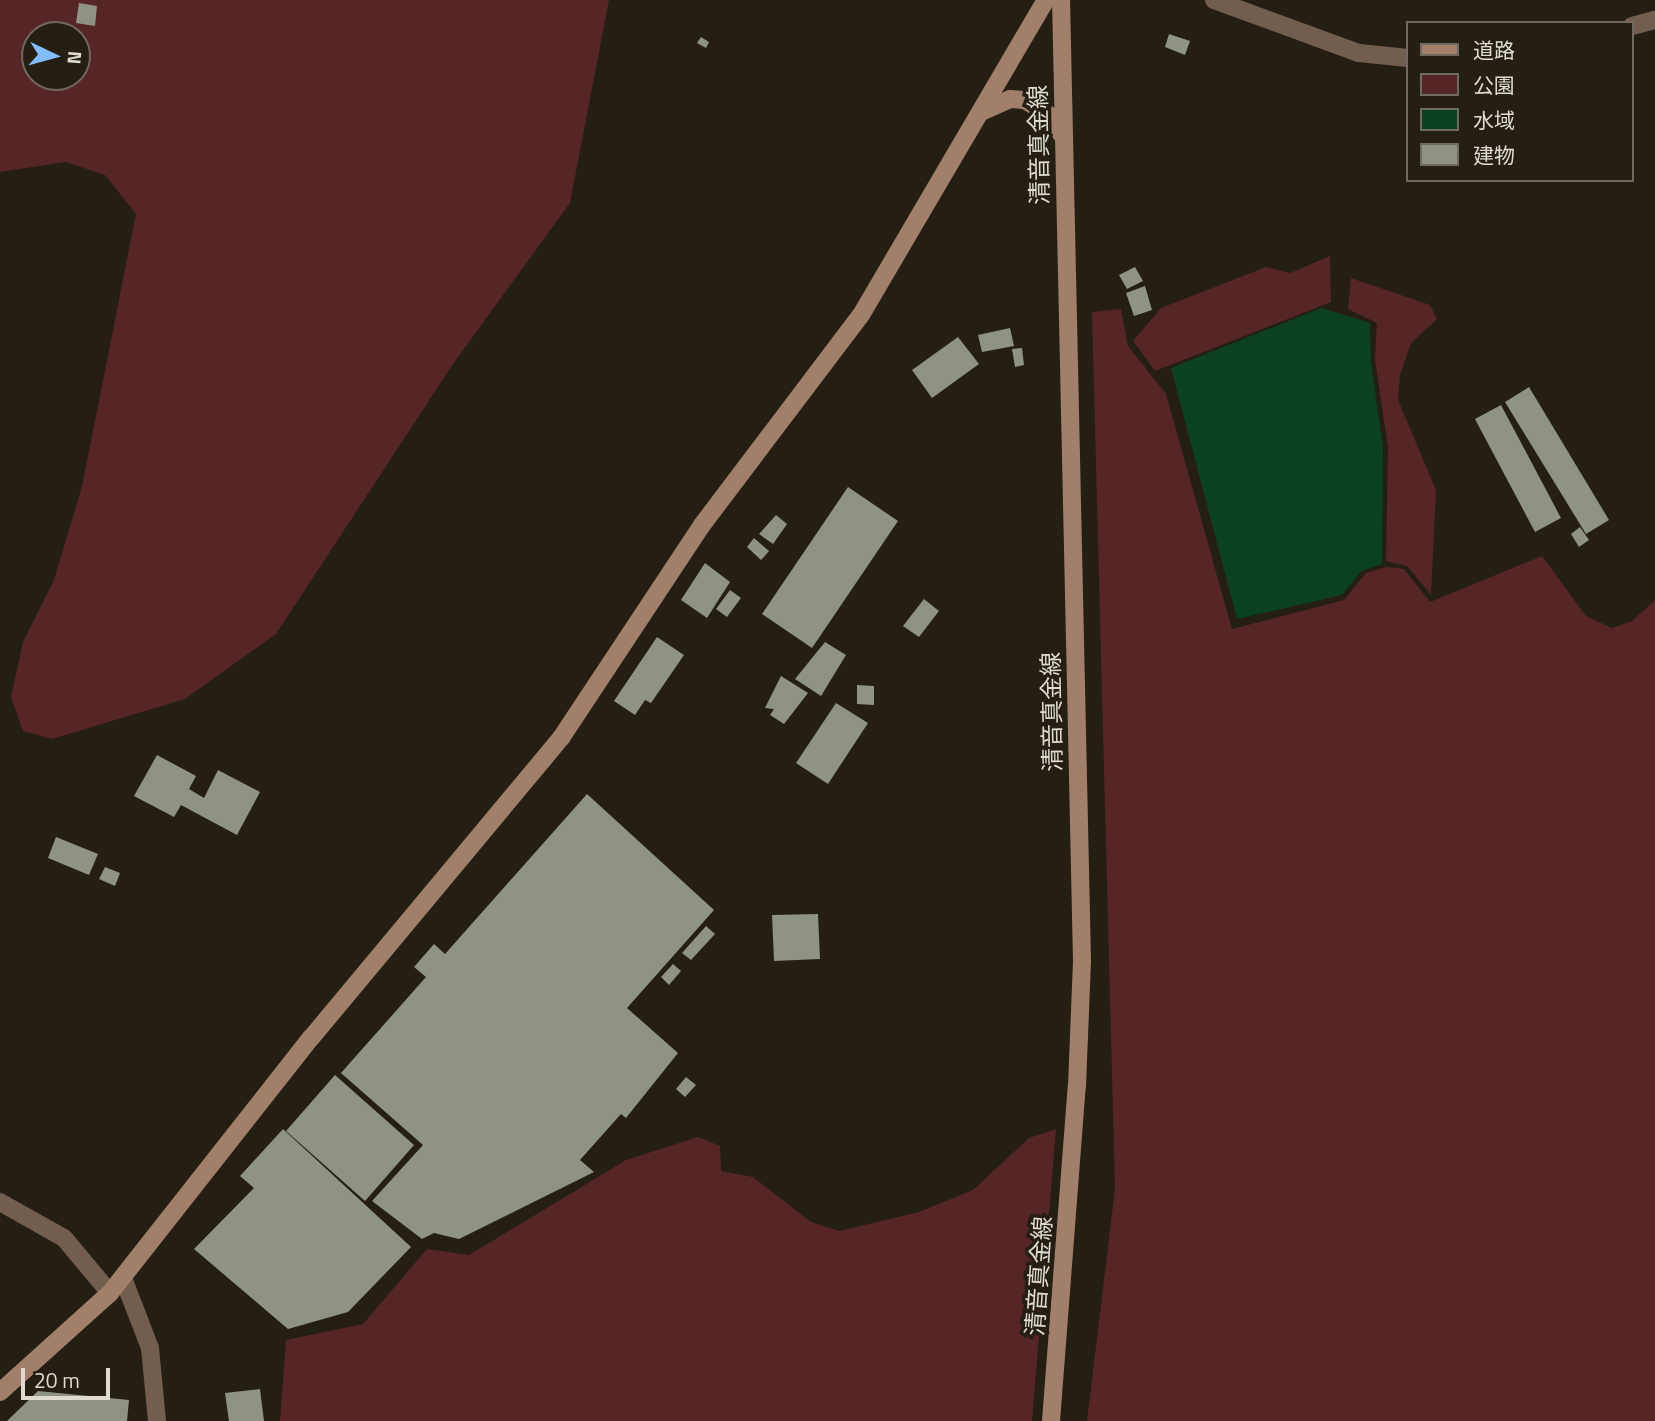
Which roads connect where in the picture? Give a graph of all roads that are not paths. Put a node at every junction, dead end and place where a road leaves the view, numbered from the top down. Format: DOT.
graph roads {
  1 [pos="1046,0"];
  2 [pos="1061,0"];
  3 [pos="1213,0"];
  4 [pos="1655,20"];
  5 [pos="1634,25"];
  6 [pos="1406,58"];
  7 [pos="981,112"];
  8 [pos="1064,140"];
  9 [pos="0,1202"];
  10 [pos="122,1278"];
  11 [pos="110,1293"];
  12 [pos="0,1392"];
  13 [pos="157,1421"];
  14 [pos="1051,1421"];
  1 -- 7 [label="street"];
  2 -- 8 [label="street, 清音真金線"];
  3 -- 6 [label="street"];
  4 -- 5 [label="street"];
  7 -- 8 [label="street"];
  7 -- 10 [label="street"];
  8 -- 14 [label="street, 清音真金線"];
  9 -- 11 [label="street"];
  10 -- 11 [label="street"];
  10 -- 13 [label="street"];
  11 -- 12 [label="street"];
}
